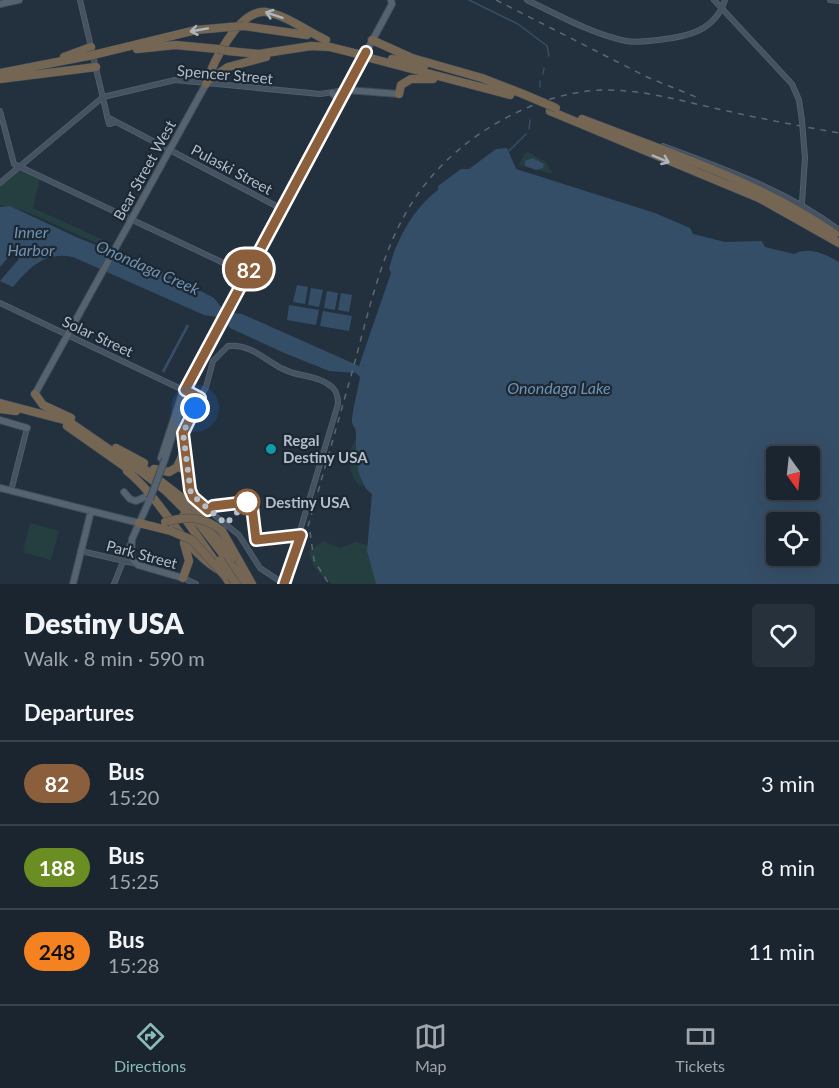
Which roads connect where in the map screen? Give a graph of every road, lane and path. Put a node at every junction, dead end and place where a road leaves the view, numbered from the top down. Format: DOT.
graph roads {
  1 [pos="19,0"];
  2 [pos="80,0"];
  3 [pos="527,0"];
  4 [pos="714,0"];
  5 [pos="725,0"];
  6 [pos="830,0"];
  7 [pos="392,1"];
  8 [pos="839,1"];
  9 [pos="0,4"];
  10 [pos="722,9"];
  11 [pos="326,40"];
  12 [pos="372,40"];
  13 [pos="166,41"];
  14 [pos="91,47"];
  15 [pos="288,50"];
  16 [pos="359,52"];
  17 [pos="371,56"];
  18 [pos="93,57"];
  19 [pos="96,67"];
  20 [pos="24,70"];
  21 [pos="0,73"];
  22 [pos="470,75"];
  23 [pos="9,78"];
  24 [pos="0,79"];
  25 [pos="214,80"];
  26 [pos="206,84"];
  27 [pos="482,86"];
  28 [pos="346,90"];
  29 [pos="332,93"];
  30 [pos="399,94"];
  31 [pos="520,96"];
  32 [pos="103,97"];
  33 [pos="338,106"];
  34 [pos="553,110"];
  35 [pos="0,112"];
  36 [pos="107,117"];
  37 [pos="116,122"];
  38 [pos="618,132"];
  39 [pos="663,146"];
  40 [pos="169,150"];
  41 [pos="19,166"];
  42 [pos="0,183"];
  43 [pos="802,203"];
  44 [pos="282,209"];
  45 [pos="131,218"];
  46 [pos="839,230"];
  47 [pos="839,237"];
  48 [pos="839,243"];
  49 [pos="247,274"];
  50 [pos="0,303"];
  51 [pos="66,334"];
  52 [pos="185,390"];
  53 [pos="35,394"];
  54 [pos="193,394"];
  55 [pos="200,398"];
  56 [pos="184,400"];
  57 [pos="0,407"];
  58 [pos="0,420"];
  59 [pos="27,428"];
  60 [pos="116,448"];
  61 [pos="185,450"];
  62 [pos="163,458"];
  63 [pos="120,463"];
  64 [pos="131,464"];
  65 [pos="182,465"];
  66 [pos="188,472"];
  67 [pos="0,488"];
  68 [pos="11,491"];
  69 [pos="124,492"];
  70 [pos="149,497"];
  71 [pos="180,500"];
  72 [pos="91,511"];
  73 [pos="139,523"];
  74 [pos="173,528"];
  75 [pos="132,539"];
  76 [pos="81,550"];
  77 [pos="218,560"];
  78 [pos="123,561"];
  79 [pos="138,565"];
  80 [pos="237,567"];
  81 [pos="290,573"];
  82 [pos="225,576"];
  83 [pos="183,578"];
  84 [pos="274,578"];
  85 [pos="73,584"];
  86 [pos="114,584"];
  87 [pos="196,584"];
  88 [pos="230,584"];
  89 [pos="237,584"];
  90 [pos="250,584"];
  91 [pos="279,584"];
  92 [pos="284,584"];
  1 -- 9 [label="main road"];
  2 -- 14 [label="street"];
  3 -- 10 [label="street"];
  4 -- 10 [label="street"];
  5 -- 10 [label="street"];
  6 -- 8 [label="street"];
  7 -- 12 [label="main road"];
  10 -- 43 [label="street, bridge"];
  11 -- 13 [label="highway, one-way, bridge"];
  11 -- 16 [label="highway"];
  11 -- 26 [label="highway, one-way"];
  12 -- 22 [label="highway"];
  12 -- 28 [label="main road"];
  13 -- 15 [label="highway, bridge"];
  13 -- 18 [label="highway"];
  14 -- 19 [label="street"];
  14 -- 20 [label="highway"];
  15 -- 16 [label="highway"];
  15 -- 25 [label="highway"];
  16 -- 17 [label="highway"];
  17 -- 22 [label="highway"];
  17 -- 27 [label="highway"];
  18 -- 20 [label="highway"];
  18 -- 23 [label="highway"];
  19 -- 23 [label="highway"];
  19 -- 32 [label="street"];
  20 -- 21 [label="highway"];
  22 -- 31 [label="highway"];
  23 -- 24 [label="highway"];
  25 -- 26 [label="highway"];
  25 -- 29 [label="street, Spencer Street"];
  26 -- 32 [label="street, Spencer Street"];
  26 -- 40 [label="main road, Bear Street West"];
  27 -- 30 [label="highway"];
  27 -- 31 [label="highway"];
  28 -- 29 [label="street, Spencer Street"];
  28 -- 30 [label="main road"];
  28 -- 33 [label="main road"];
  29 -- 33 [label="main road"];
  31 -- 34 [label="highway, bridge"];
  32 -- 36 [label="street"];
  32 -- 41 [label="street"];
  33 -- 44 [label="main road"];
  34 -- 38 [label="highway"];
  34 -- 48 [label="highway, one-way"];
  35 -- 41 [label="street"];
  36 -- 37 [label="street, Pulaski Street"];
  36 -- 37 [label="street"];
  37 -- 40 [label="street, Pulaski Street"];
  38 -- 39 [label="highway"];
  38 -- 47 [label="highway"];
  39 -- 43 [label="street"];
  40 -- 44 [label="street, Pulaski Street"];
  40 -- 45 [label="main road, Bear Street West"];
  41 -- 42 [label="street"];
  41 -- 45 [label="street"];
  43 -- 46 [label="street"];
  44 -- 49 [label="main road"];
  45 -- 49 [label="street"];
  45 -- 51 [label="main road, Bear Street West"];
  49 -- 52 [label="main road"];
  50 -- 51 [label="street, Solar Street"];
  51 -- 52 [label="street, Solar Street"];
  51 -- 53 [label="main road, Bear Street West"];
  52 -- 54 [label="street, Solar Street"];
  52 -- 56 [label="main road"];
  52 -- 62 [label="main road"];
  53 -- 60 [label="highway"];
  54 -- 55 [label="street, Solar Street"];
  54 -- 56 [label="street"];
  55 -- 61 [label="street"];
  55 -- 81 [label="street"];
  56 -- 62 [label="main road"];
  57 -- 63 [label="highway"];
  57 -- 64 [label="highway"];
  58 -- 59 [label="main road"];
  59 -- 68 [label="street"];
  60 -- 65 [label="highway"];
  60 -- 71 [label="highway"];
  61 -- 65 [label="highway"];
  62 -- 70 [label="main road, bridge"];
  63 -- 74 [label="highway"];
  63 -- 77 [label="highway"];
  64 -- 71 [label="highway"];
  64 -- 80 [label="highway"];
  65 -- 66 [label="highway"];
  65 -- 71 [label="highway"];
  66 -- 84 [label="street"];
  67 -- 68 [label="main road"];
  68 -- 72 [label="main road"];
  69 -- 70 [label="main road"];
  70 -- 73 [label="main road"];
  71 -- 77 [label="highway"];
  71 -- 80 [label="highway"];
  71 -- 90 [label="highway"];
  72 -- 73 [label="main road"];
  72 -- 76 [label="main road"];
  73 -- 74 [label="highway"];
  73 -- 75 [label="main road"];
  73 -- 90 [label="highway, bridge"];
  74 -- 82 [label="highway, bridge"];
  74 -- 83 [label="highway"];
  74 -- 89 [label="highway"];
  75 -- 78 [label="street"];
  75 -- 79 [label="main road"];
  76 -- 78 [label="street, Park Street"];
  76 -- 85 [label="main road"];
  77 -- 82 [label="highway, bridge"];
  77 -- 89 [label="highway, bridge"];
  78 -- 79 [label="street, Park Street"];
  78 -- 86 [label="street"];
  79 -- 83 [label="main road, Park Street"];
  80 -- 90 [label="highway"];
  81 -- 84 [label="street"];
  81 -- 92 [label="street"];
  82 -- 88 [label="highway"];
  83 -- 87 [label="street, Park Street"];
  84 -- 91 [label="street"];
  84 -- 92 [label="street"];
}
